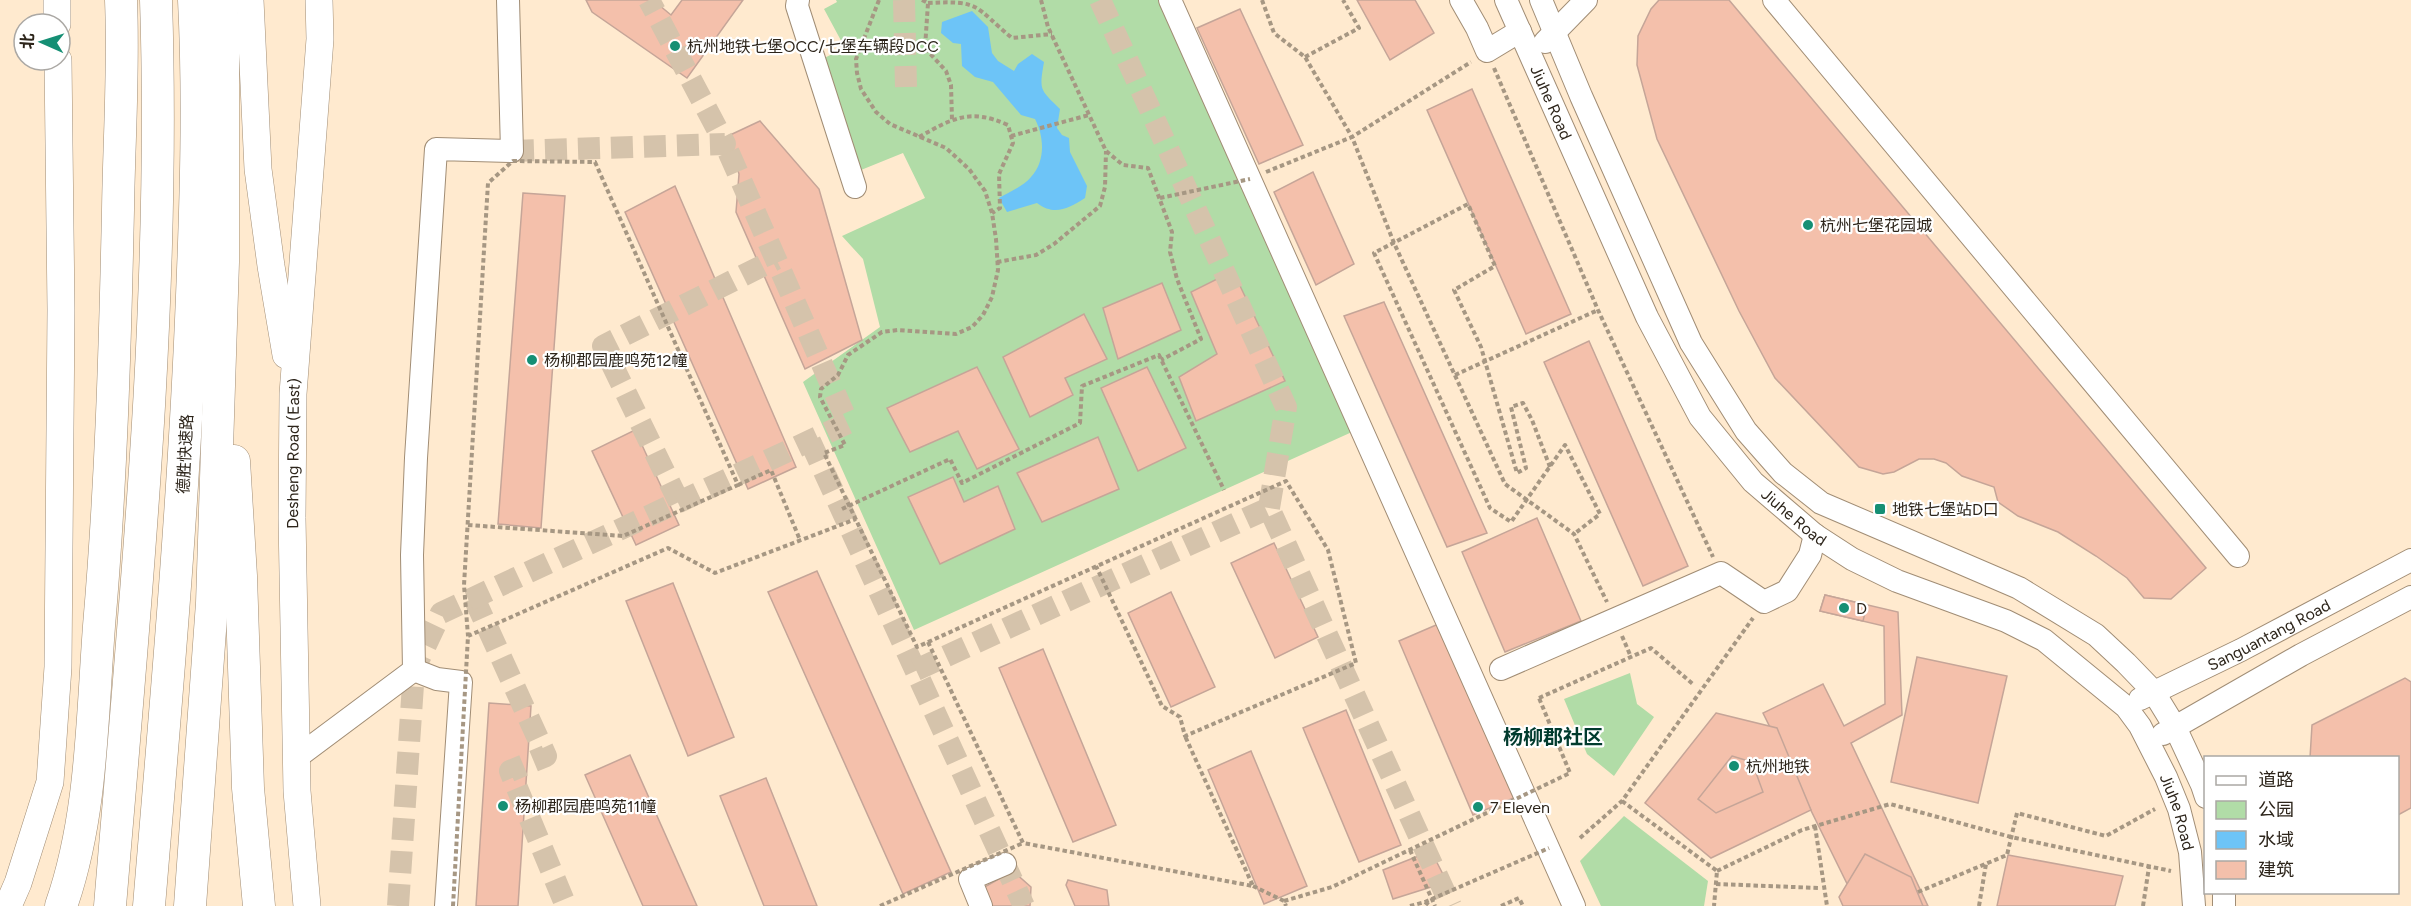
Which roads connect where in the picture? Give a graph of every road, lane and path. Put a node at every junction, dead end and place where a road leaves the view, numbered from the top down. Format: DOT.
graph roads {
  1 [pos="121,0"];
  2 [pos="156,0"];
  3 [pos="194,0"];
  4 [pos="221,0"];
  5 [pos="250,0"];
  6 [pos="319,0"];
  7 [pos="508,0"];
  8 [pos="798,0"];
  9 [pos="879,0"];
  10 [pos="922,0"];
  11 [pos="1041,0"];
  12 [pos="1170,0"];
  13 [pos="1262,0"];
  14 [pos="1343,0"];
  15 [pos="1461,0"];
  16 [pos="1506,0"];
  17 [pos="1541,0"];
  18 [pos="1586,0"];
  19 [pos="1774,0"];
  20 [pos="928,3"];
  21 [pos="1520,31"];
  22 [pos="1555,32"];
  23 [pos="1052,34"];
  24 [pos="1487,51"];
  25 [pos="1531,56"];
  26 [pos="1305,57"];
  27 [pos="58,72"];
  28 [pos="1089,115"];
  29 [pos="952,120"];
  30 [pos="1011,136"];
  31 [pos="919,137"];
  32 [pos="1352,137"];
  33 [pos="1106,151"];
  34 [pos="1250,179"];
  35 [pos="855,187"];
  36 [pos="1160,198"];
  37 [pos="992,213"];
  38 [pos="223,262"];
  39 [pos="997,262"];
  40 [pos="1598,310"];
  41 [pos="1161,360"];
  42 [pos="1485,362"];
  43 [pos="1455,375"];
  44 [pos="293,394"];
  45 [pos="1550,467"];
  46 [pos="738,485"];
  47 [pos="1224,490"];
  48 [pos="849,506"];
  49 [pos="842,509"];
  50 [pos="856,519"];
  51 [pos="468,525"];
  52 [pos="1575,534"];
  53 [pos="1815,535"];
  54 [pos="800,540"];
  55 [pos="2238,556"];
  56 [pos="2411,560"];
  57 [pos="1096,566"];
  58 [pos="1721,573"];
  59 [pos="2411,597"];
  60 [pos="1764,602"];
  61 [pos="1615,620"];
  62 [pos="468,636"];
  63 [pos="928,642"];
  64 [pos="1501,669"];
  65 [pos="414,670"];
  66 [pos="1694,685"];
  67 [pos="2153,692"];
  68 [pos="2126,707"];
  69 [pos="2175,727"];
  70 [pos="1185,736"];
  71 [pos="2148,742"];
  72 [pos="296,758"];
  73 [pos="2204,793"];
  74 [pos="1525,795"];
  75 [pos="1622,801"];
  76 [pos="2155,809"];
  77 [pos="1815,826"];
  78 [pos="2011,837"];
  79 [pos="1580,838"];
  80 [pos="1023,843"];
  81 [pos="1549,848"];
  82 [pos="1410,850"];
  83 [pos="1005,864"];
  84 [pos="1986,864"];
  85 [pos="2150,867"];
  86 [pos="1717,871"];
  87 [pos="2171,871"];
  88 [pos="1716,884"];
  89 [pos="1253,886"];
  90 [pos="1819,888"];
  91 [pos="1918,892"];
  92 [pos="1425,902"];
  93 [pos="1285,904"];
  94 [pos="8,906"];
  95 [pos="61,906"];
  96 [pos="110,906"];
  97 [pos="149,906"];
  98 [pos="190,906"];
  99 [pos="259,906"];
  100 [pos="307,906"];
  101 [pos="446,906"];
  102 [pos="453,906"];
  103 [pos="880,906"];
  104 [pos="981,906"];
  105 [pos="1410,906"];
  106 [pos="1430,906"];
  107 [pos="1435,906"];
  108 [pos="1501,906"];
  109 [pos="1523,906"];
  110 [pos="1574,906"];
  111 [pos="1714,906"];
  112 [pos="1827,906"];
  113 [pos="1979,906"];
  114 [pos="2143,906"];
  115 [pos="2194,906"];
  1 -- 95 [label="highway"];
  2 -- 96 [label="highway"];
  3 -- 97 [label="highway, 德胜快速路"];
  4 -- 38 [label="highway"];
  5 -- 44 [label="main road"];
  6 -- 44 [label="main road, Desheng Road (East)"];
  7 -- 65 [label="street"];
  8 -- 35 [label="street"];
  9 -- 31 [label="path, bridge"];
  10 -- 20 [label="path"];
  11 -- 23 [label="path"];
  12 -- 34 [label="street"];
  13 -- 26 [label="path"];
  14 -- 26 [label="path"];
  15 -- 24 [label="street"];
  16 -- 21 [label="street, Jiuhe Road"];
  17 -- 22 [label="street, Jiuhe Road"];
  18 -- 22 [label="street"];
  19 -- 55 [label="street"];
  20 -- 23 [label="path"];
  20 -- 29 [label="path"];
  21 -- 24 [label="street"];
  21 -- 25 [label="street, Jiuhe Road"];
  22 -- 25 [label="street"];
  22 -- 67 [label="street, Jiuhe Road"];
  23 -- 28 [label="path"];
  24 -- 32 [label="path"];
  24 -- 40 [label="path"];
  25 -- 53 [label="street, Jiuhe Road"];
  26 -- 32 [label="path"];
  27 -- 94 [label="main road"];
  28 -- 30 [label="path"];
  28 -- 33 [label="path"];
  29 -- 30 [label="path"];
  29 -- 31 [label="path"];
  30 -- 37 [label="path"];
  31 -- 37 [label="path, bridge"];
  32 -- 34 [label="path"];
  32 -- 43 [label="path"];
  33 -- 36 [label="path"];
  33 -- 39 [label="path"];
  34 -- 36 [label="path, bridge"];
  34 -- 74 [label="street"];
  36 -- 41 [label="path"];
  37 -- 39 [label="path, bridge"];
  38 -- 98 [label="highway"];
  38 -- 99 [label="highway"];
  39 -- 48 [label="path, bridge"];
  40 -- 42 [label="path"];
  40 -- 58 [label="path"];
  41 -- 47 [label="path"];
  41 -- 48 [label="path"];
  42 -- 43 [label="path"];
  42 -- 45 [label="path, bridge"];
  42 -- 45 [label="path, bridge"];
  43 -- 52 [label="path"];
  44 -- 72 [label="main road, Desheng Road (East)"];
  45 -- 52 [label="path, bridge"];
  46 -- 51 [label="path, bridge"];
  46 -- 51 [label="path, bridge"];
  46 -- 54 [label="path"];
  48 -- 49 [label="path, bridge"];
  48 -- 50 [label="path, bridge"];
  50 -- 54 [label="path, bridge"];
  50 -- 63 [label="path, bridge"];
  51 -- 62 [label="path, bridge"];
  52 -- 61 [label="path"];
  53 -- 60 [label="street"];
  53 -- 68 [label="street, Jiuhe Road"];
  54 -- 62 [label="path, bridge"];
  56 -- 67 [label="street, Sanguantang Road"];
  57 -- 63 [label="path, bridge"];
  57 -- 70 [label="path, bridge"];
  57 -- 70 [label="path, bridge"];
  58 -- 60 [label="street"];
  58 -- 61 [label="street"];
  59 -- 69 [label="street, Sanguantang Road"];
  60 -- 75 [label="path"];
  61 -- 64 [label="street"];
  62 -- 102 [label="path, bridge"];
  63 -- 80 [label="path, bridge"];
  65 -- 72 [label="street"];
  65 -- 101 [label="street"];
  66 -- 74 [label="path, bridge"];
  67 -- 68 [label="street, Sanguantang Road"];
  67 -- 69 [label="street, Jiuhe Road"];
  68 -- 71 [label="street, Jiuhe Road"];
  69 -- 71 [label="street, Sanguantang Road"];
  69 -- 73 [label="street, Jiuhe Road"];
  70 -- 89 [label="path, bridge"];
  71 -- 115 [label="street, Jiuhe Road"];
  72 -- 100 [label="main road, Desheng Road (East)"];
  74 -- 81 [label="street"];
  74 -- 82 [label="path, bridge"];
  75 -- 79 [label="path"];
  75 -- 86 [label="path"];
  76 -- 78 [label="path"];
  77 -- 78 [label="path"];
  77 -- 86 [label="path"];
  77 -- 112 [label="path"];
  78 -- 84 [label="path"];
  78 -- 85 [label="path"];
  80 -- 89 [label="path, bridge"];
  80 -- 103 [label="path, bridge"];
  81 -- 92 [label="path, bridge"];
  81 -- 110 [label="street"];
  82 -- 93 [label="path, bridge"];
  82 -- 107 [label="path"];
  83 -- 104 [label="street"];
  84 -- 91 [label="path"];
  84 -- 113 [label="path"];
  85 -- 87 [label="path"];
  85 -- 114 [label="path"];
  86 -- 88 [label="path"];
  88 -- 90 [label="path"];
  88 -- 111 [label="path"];
  89 -- 93 [label="path"];
  92 -- 105 [label="path, bridge"];
  92 -- 106 [label="path, bridge"];
  108 -- 109 [label="path"];
}
